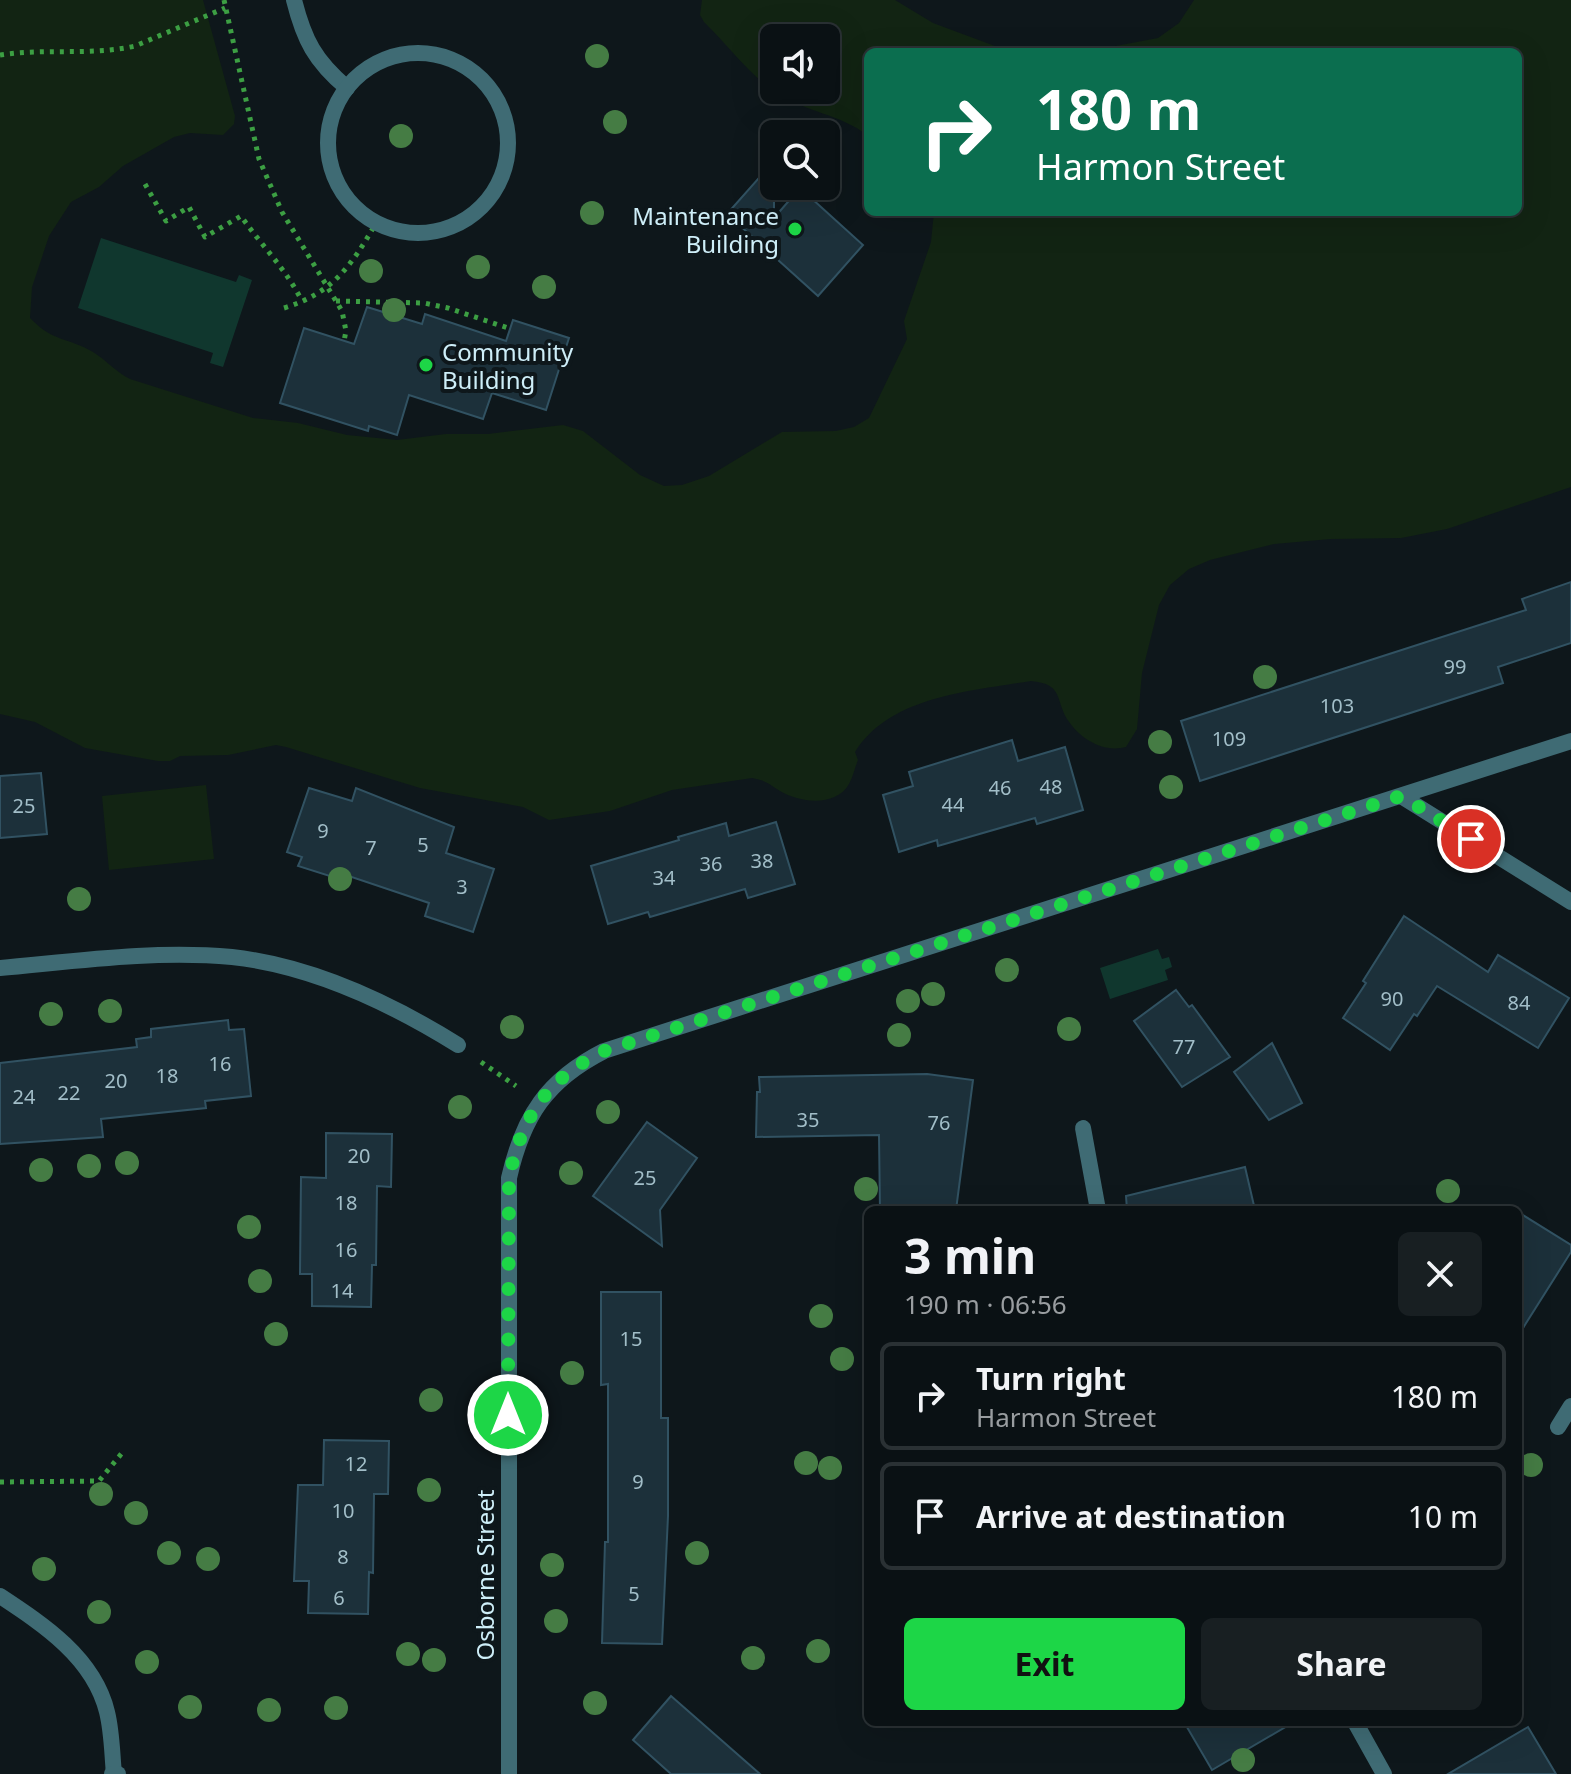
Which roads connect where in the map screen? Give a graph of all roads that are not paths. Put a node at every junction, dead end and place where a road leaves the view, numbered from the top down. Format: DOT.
graph roads {
  1 [pos="294,0"];
  2 [pos="347,88"];
  3 [pos="1571,741"];
  4 [pos="1401,796"];
  5 [pos="1571,902"];
  6 [pos="0,968"];
  7 [pos="458,1045"];
  8 [pos="1083,1128"];
  9 [pos="1097,1206"];
  10 [pos="1571,1406"];
  11 [pos="1558,1427"];
  12 [pos="0,1596"];
  13 [pos="1357,1726"];
  14 [pos="114,1774"];
  15 [pos="509,1774"];
  16 [pos="1384,1774"];
  1 -- 2 [label="street"];
  2 -- 2 [label="street"];
  3 -- 4 [label="street, Osborne Street"];
  4 -- 5 [label="street"];
  4 -- 15 [label="street, Osborne Street"];
  6 -- 7 [label="street"];
  8 -- 9 [label="street"];
  10 -- 11 [label="street"];
  12 -- 14 [label="street"];
  13 -- 16 [label="street"];
}
